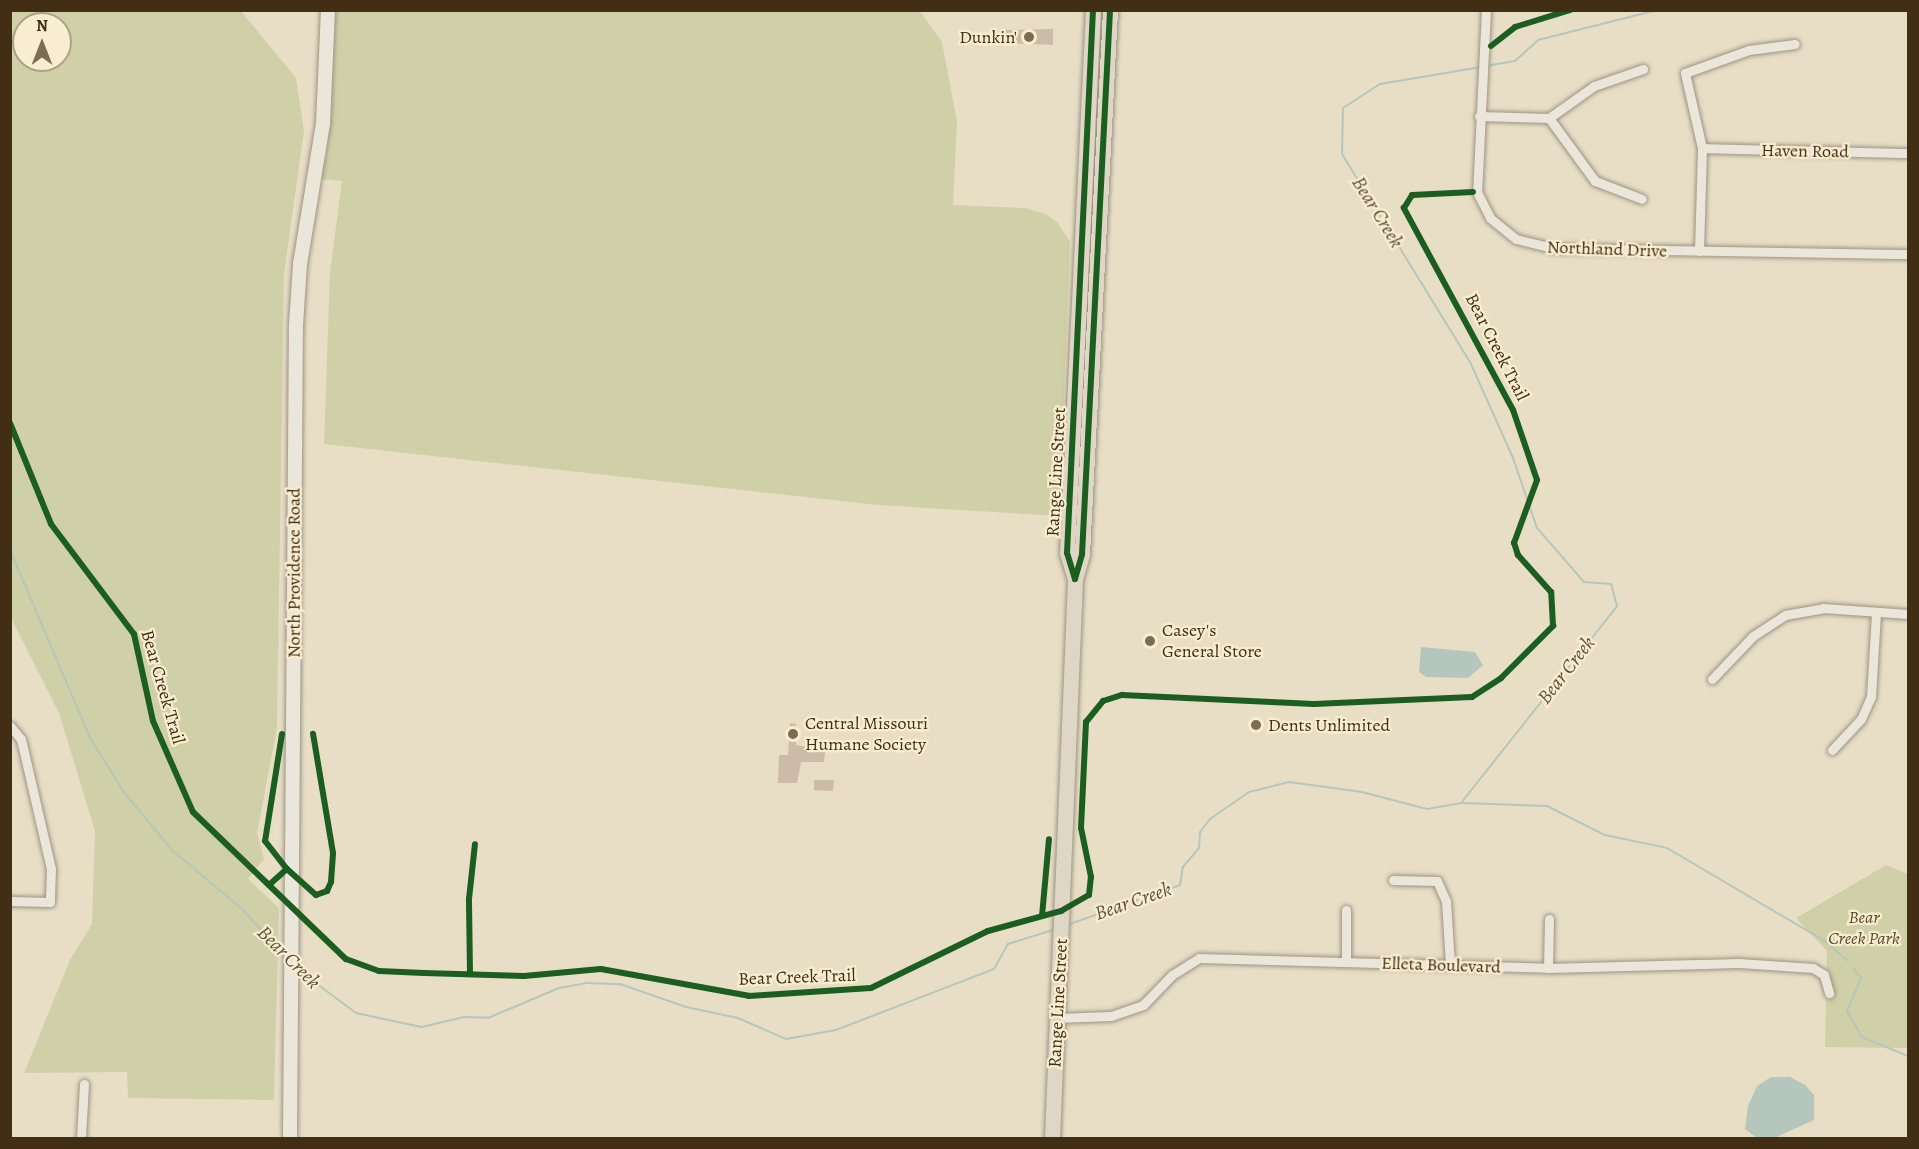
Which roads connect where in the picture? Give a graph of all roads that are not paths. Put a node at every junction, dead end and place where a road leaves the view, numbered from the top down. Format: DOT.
graph roads {
  1 [pos="328,10"];
  2 [pos="1094,10"];
  3 [pos="1110,10"];
  4 [pos="1485,10"];
  5 [pos="1795,44"];
  6 [pos="1643,69"];
  7 [pos="1090,74"];
  8 [pos="1479,116"];
  9 [pos="1549,118"];
  10 [pos="1702,148"];
  11 [pos="1908,153"];
  12 [pos="1101,196"];
  13 [pos="1642,199"];
  14 [pos="1084,202"];
  15 [pos="1699,251"];
  16 [pos="1908,254"];
  17 [pos="1094,321"];
  18 [pos="1076,579"];
  19 [pos="1876,612"];
  20 [pos="1908,614"];
  21 [pos="1712,679"];
  22 [pos="10,726"];
  23 [pos="1832,750"];
  24 [pos="1393,880"];
  25 [pos="10,901"];
  26 [pos="1346,910"];
  27 [pos="1549,919"];
  28 [pos="1346,962"];
  29 [pos="1450,964"];
  30 [pos="1548,968"];
  31 [pos="1829,993"];
  32 [pos="1057,1018"];
  33 [pos="84,1084"];
  34 [pos="81,1138"];
  35 [pos="290,1138"];
  36 [pos="1052,1138"];
  1 -- 35 [label="street, North Providence Road"];
  2 -- 7 [label="main road, Range Line Street"];
  3 -- 12 [label="main road, Range Line Street"];
  4 -- 8 [label="street, Northland Drive"];
  5 -- 10 [label="street"];
  6 -- 9 [label="street"];
  7 -- 12 [label="main road"];
  7 -- 14 [label="main road, Range Line Street"];
  8 -- 9 [label="street"];
  8 -- 15 [label="street, Northland Drive"];
  9 -- 13 [label="street"];
  10 -- 11 [label="street, Haven Road"];
  10 -- 15 [label="street"];
  12 -- 17 [label="main road, Range Line Street"];
  14 -- 17 [label="main road"];
  14 -- 18 [label="main road, Range Line Street"];
  15 -- 16 [label="street, Northland Drive"];
  17 -- 18 [label="main road, Range Line Street"];
  18 -- 32 [label="main road, Range Line Street"];
  19 -- 20 [label="street"];
  19 -- 21 [label="street"];
  19 -- 23 [label="street"];
  22 -- 25 [label="street"];
  24 -- 29 [label="street"];
  26 -- 28 [label="street"];
  27 -- 30 [label="street"];
  28 -- 29 [label="street, Elleta Boulevard"];
  28 -- 32 [label="street, Elleta Boulevard"];
  29 -- 30 [label="street, Elleta Boulevard"];
  30 -- 31 [label="street, Elleta Boulevard"];
  32 -- 36 [label="main road, Range Line Street"];
  33 -- 34 [label="street"];
}
